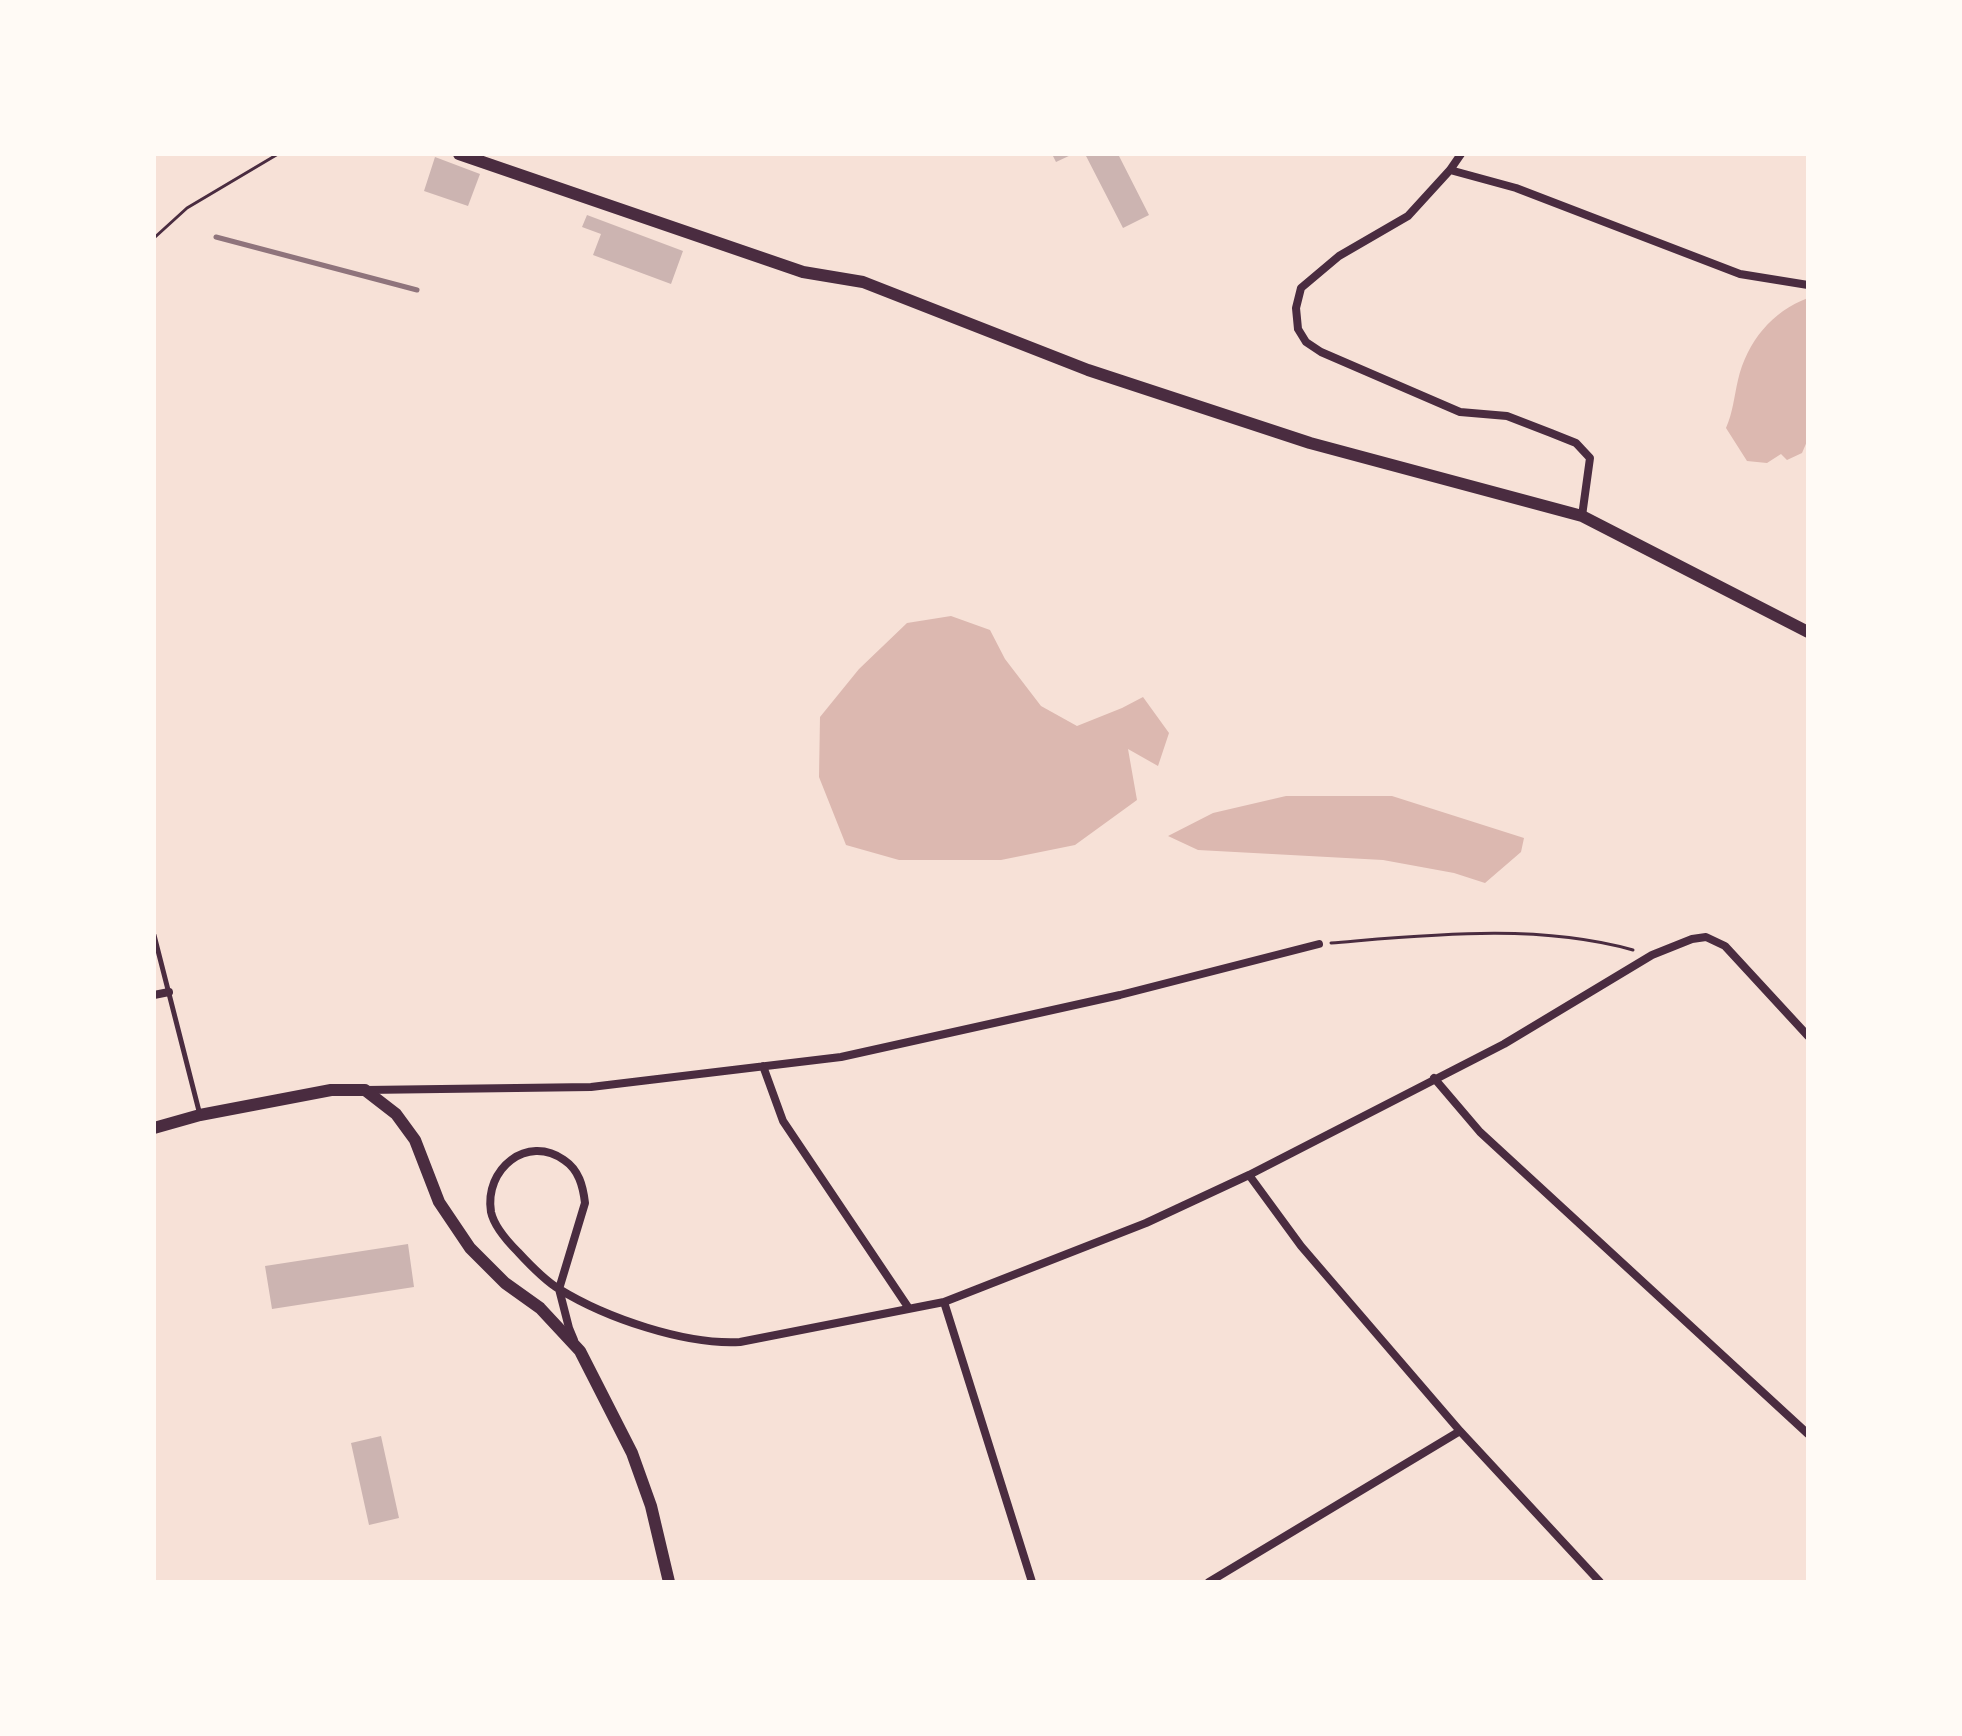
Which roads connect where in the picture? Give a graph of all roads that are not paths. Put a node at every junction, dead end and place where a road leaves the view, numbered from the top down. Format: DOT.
graph roads {
  1 [pos="459,154"];
  2 [pos="1461,154"];
  3 [pos="1450,170"];
  4 [pos="1808,285"];
  5 [pos="1582,516"];
  6 [pos="1808,632"];
  7 [pos="154,935"];
  8 [pos="1319,944"];
  9 [pos="169,992"];
  10 [pos="154,995"];
  11 [pos="1808,1036"];
  12 [pos="763,1066"];
  13 [pos="1434,1078"];
  14 [pos="365,1090"];
  15 [pos="200,1115"];
  16 [pos="154,1128"];
  17 [pos="1249,1175"];
  18 [pos="559,1289"];
  19 [pos="944,1302"];
  20 [pos="908,1307"];
  21 [pos="580,1351"];
  22 [pos="1460,1431"];
  23 [pos="1808,1434"];
  24 [pos="669,1582"];
  25 [pos="1032,1582"];
  26 [pos="1209,1582"];
  27 [pos="1600,1582"];
  1 -- 5 [label="street"];
  2 -- 3 [label="street"];
  3 -- 4 [label="street"];
  3 -- 5 [label="street"];
  5 -- 6 [label="street"];
  7 -- 9 [label="lane"];
  8 -- 12 [label="street"];
  9 -- 10 [label="street"];
  9 -- 15 [label="lane"];
  11 -- 13 [label="street"];
  12 -- 14 [label="street"];
  12 -- 20 [label="street"];
  13 -- 17 [label="street"];
  13 -- 23 [label="street"];
  14 -- 15 [label="street"];
  14 -- 21 [label="street"];
  15 -- 16 [label="street"];
  17 -- 19 [label="street"];
  17 -- 22 [label="street"];
  18 -- 18 [label="street"];
  18 -- 20 [label="street"];
  18 -- 21 [label="street"];
  19 -- 20 [label="street"];
  19 -- 25 [label="street"];
  21 -- 24 [label="street"];
  22 -- 26 [label="street"];
  22 -- 27 [label="street"];
}
